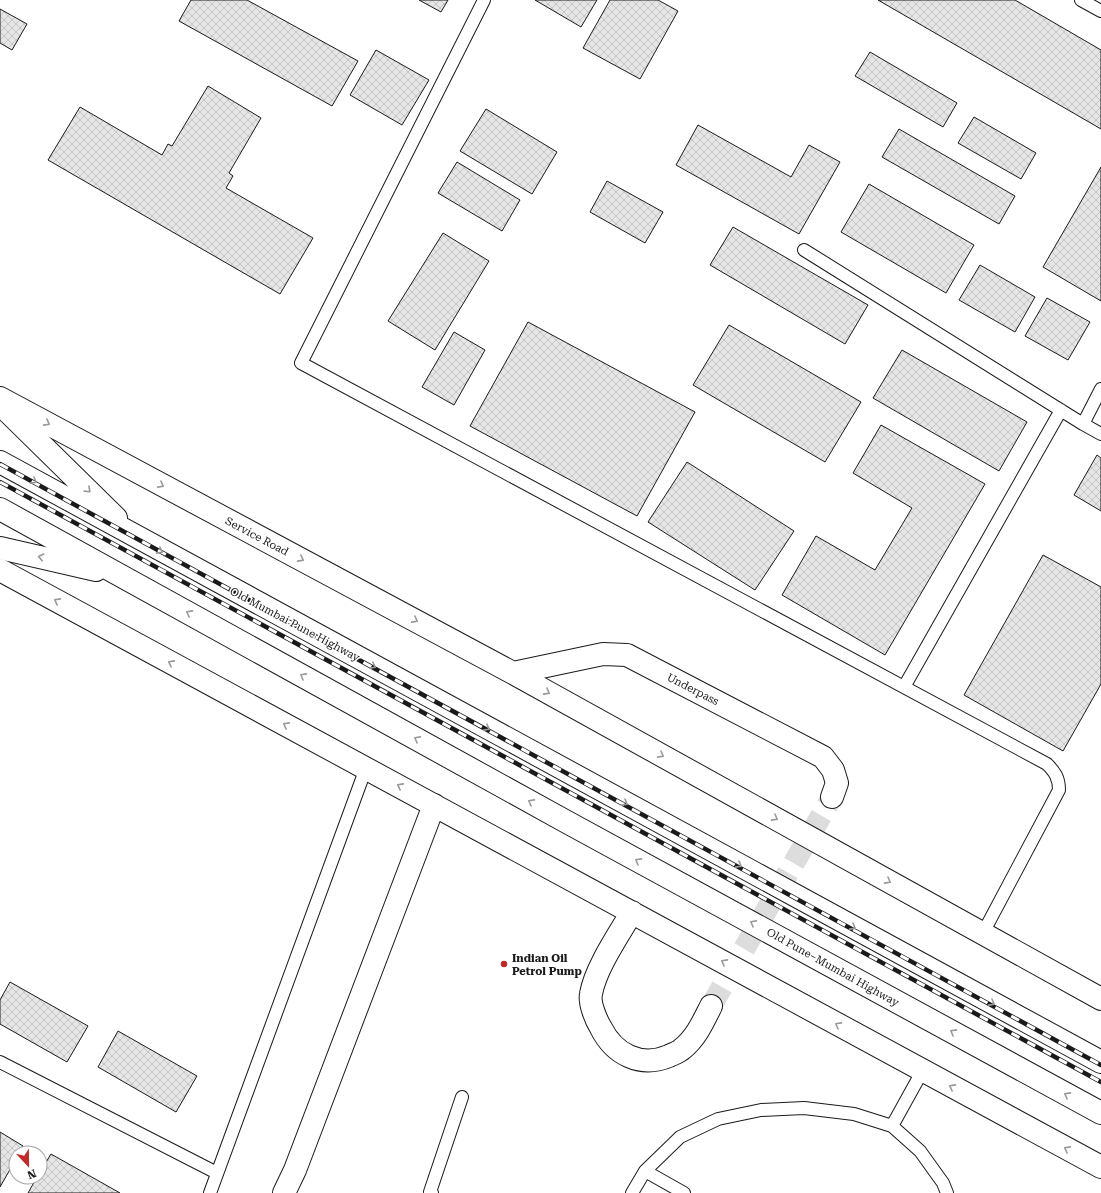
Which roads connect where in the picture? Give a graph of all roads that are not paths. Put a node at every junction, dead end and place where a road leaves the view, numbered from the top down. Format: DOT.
graph roads {
  1 [pos="484,0"];
  2 [pos="1081,0"];
  3 [pos="1101,11"];
  4 [pos="804,250"];
  5 [pos="1101,389"];
  6 [pos="0,398"];
  7 [pos="0,404"];
  8 [pos="1060,410"];
  9 [pos="1083,424"];
  10 [pos="1101,434"];
  11 [pos="0,462"];
  12 [pos="0,509"];
  13 [pos="136,538"];
  14 [pos="0,548"];
  15 [pos="0,570"];
  16 [pos="120,575"];
  17 [pos="513,673"];
  18 [pos="904,687"];
  19 [pos="366,768"];
  20 [pos="832,797"];
  21 [pos="434,805"];
  22 [pos="632,912"];
  23 [pos="983,933"];
  24 [pos="1101,999"];
  25 [pos="711,1006"];
  26 [pos="0,1062"];
  27 [pos="1101,1062"];
  28 [pos="923,1070"];
  29 [pos="462,1097"];
  30 [pos="1101,1113"];
  31 [pos="892,1126"];
  32 [pos="1101,1167"];
  33 [pos="644,1171"];
  34 [pos="217,1173"];
  35 [pos="210,1193"];
  36 [pos="284,1193"];
  37 [pos="432,1193"];
  38 [pos="632,1193"];
  39 [pos="684,1193"];
  40 [pos="947,1193"];
  1 -- 18 [label="lane"];
  2 -- 3 [label="lane"];
  4 -- 8 [label="lane"];
  5 -- 9 [label="lane"];
  6 -- 17 [label="main road, Service Road, one-way"];
  7 -- 13 [label="main road, one-way"];
  8 -- 9 [label="lane"];
  8 -- 18 [label="lane"];
  9 -- 10 [label="lane"];
  11 -- 13 [label="main road, Old Mumbai Pune Highway, one-way"];
  12 -- 16 [label="main road"];
  13 -- 27 [label="main road, Old Mumbai Pune Highway, one-way"];
  16 -- 14 [label="main road, one-way"];
  19 -- 15 [label="main road, one-way"];
  30 -- 16 [label="main road, Old Pune–Mumbai Highway, one-way"];
  17 -- 20 [label="main road, Underpass"];
  17 -- 23 [label="main road, Service Road, one-way"];
  18 -- 23 [label="lane"];
  21 -- 19 [label="main road, one-way"];
  19 -- 34 [label="lane"];
  21 -- 22 [label="main road"];
  21 -- 36 [label="main road"];
  22 -- 25 [label="main road"];
  28 -- 22 [label="main road, one-way"];
  23 -- 24 [label="main road, Service Road"];
  26 -- 34 [label="lane"];
  28 -- 31 [label="lane"];
  32 -- 28 [label="main road, one-way"];
  29 -- 37 [label="lane"];
  31 -- 33 [label="lane"];
  31 -- 40 [label="lane"];
  33 -- 38 [label="lane"];
  33 -- 39 [label="lane"];
  34 -- 35 [label="lane"];
}
